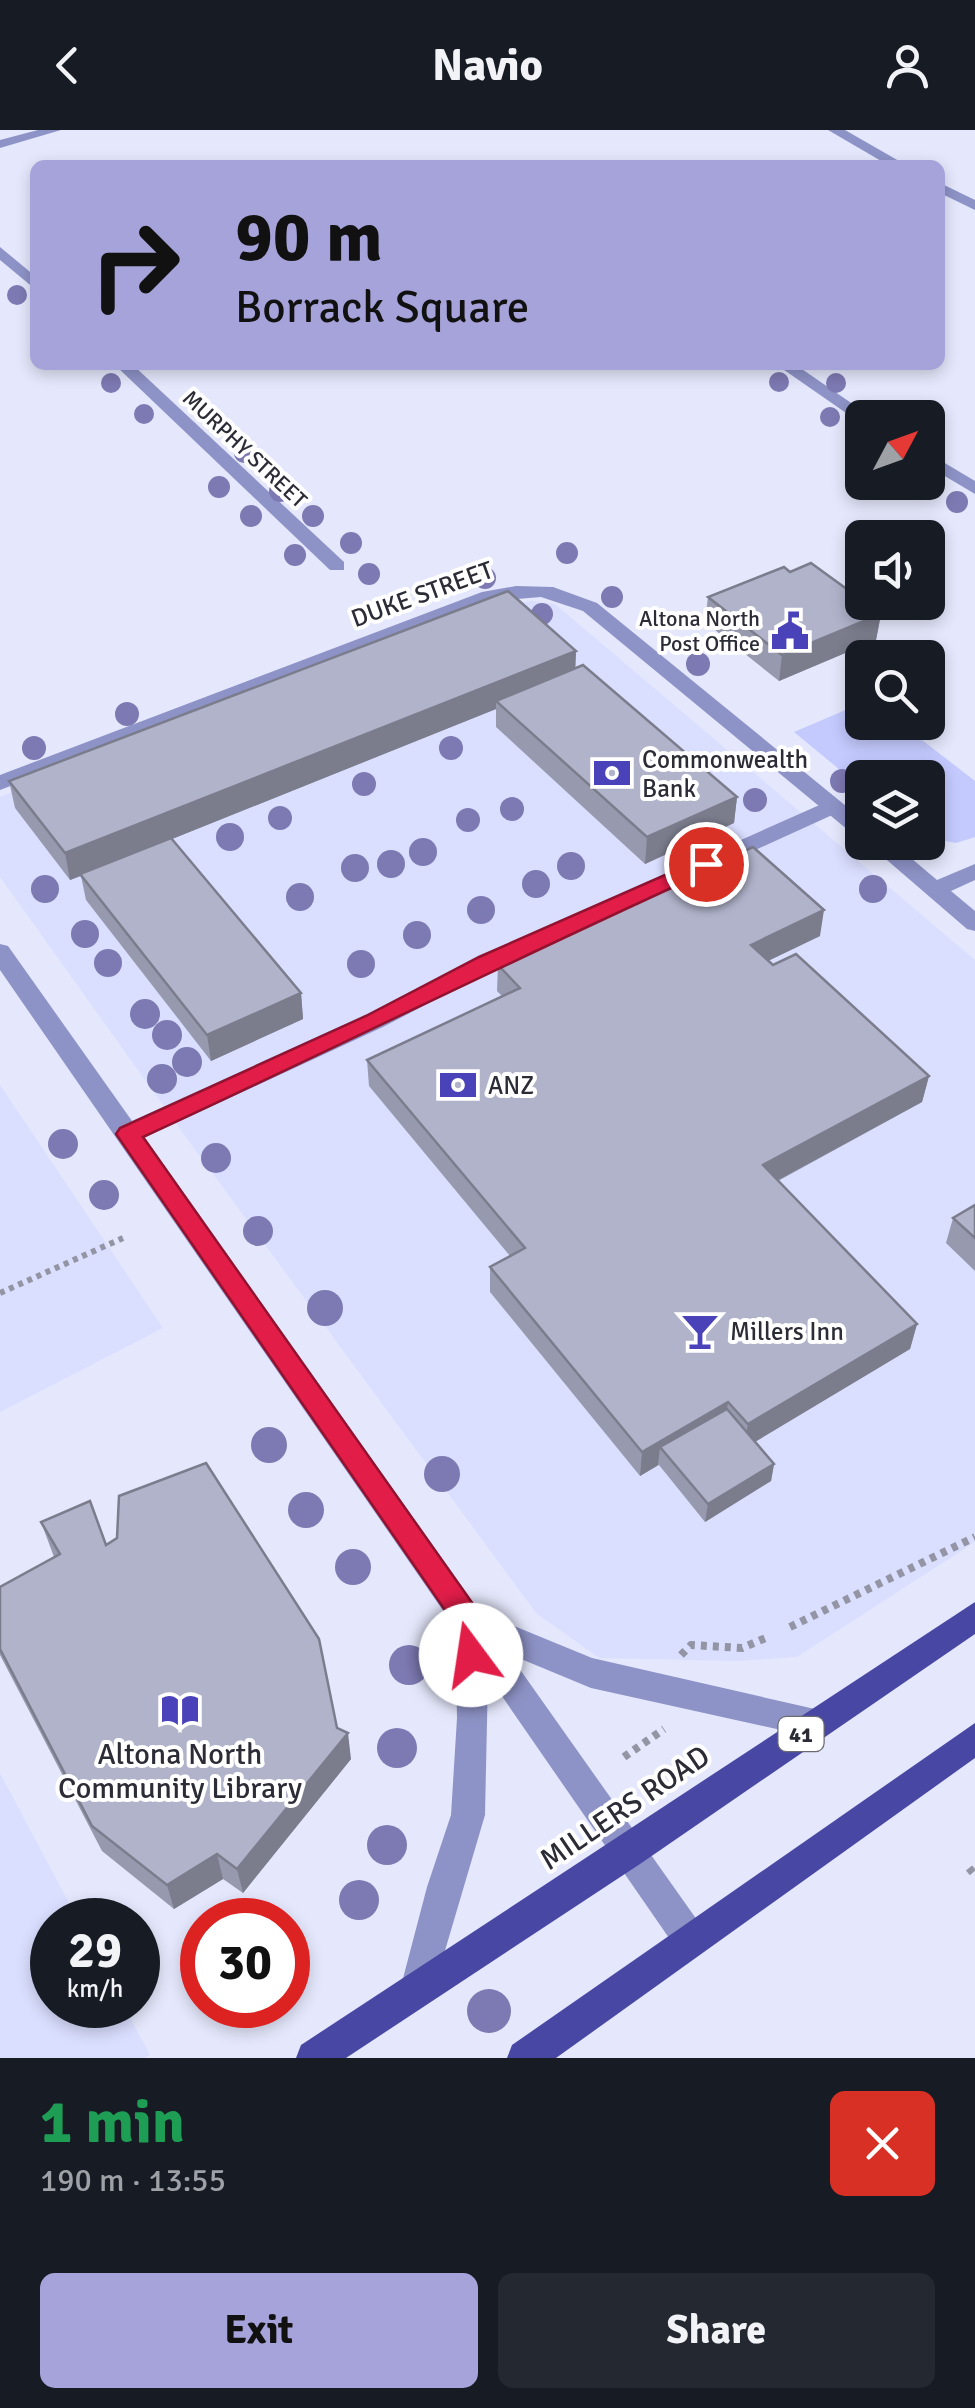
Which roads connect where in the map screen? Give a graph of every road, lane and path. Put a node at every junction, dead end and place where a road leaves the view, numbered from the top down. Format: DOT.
graph roads {
  1 [pos="54,130"];
  2 [pos="835,130"];
  3 [pos="0,144"];
  4 [pos="891,160"];
  5 [pos="945,190"];
  6 [pos="975,206"];
  7 [pos="0,252"];
  8 [pos="30,279"];
  9 [pos="128,370"];
  10 [pos="792,370"];
  11 [pos="845,404"];
  12 [pos="945,469"];
  13 [pos="975,488"];
  14 [pos="336,566"];
  15 [pos="0,782"];
  16 [pos="833,806"];
  17 [pos="845,816"];
  18 [pos="899,860"];
  19 [pos="975,871"];
  20 [pos="935,890"];
  21 [pos="975,924"];
  22 [pos="0,952"];
  23 [pos="128,1134"];
  24 [pos="123,1238"];
  25 [pos="0,1293"];
  26 [pos="975,1537"];
  27 [pos="975,1616"];
  28 [pos="470,1623"];
  29 [pos="790,1627"];
  30 [pos="768,1637"];
  31 [pos="679,1656"];
  32 [pos="817,1723"];
  33 [pos="671,1725"];
  34 [pos="975,1738"];
  35 [pos="624,1757"];
  36 [pos="628,1852"];
  37 [pos="690,1939"];
  38 [pos="419,1986"];
  39 [pos="314,2058"];
  40 [pos="525,2058"];
  1 -- 3 [label="street"];
  2 -- 4 [label="street"];
  5 -- 6 [label="street"];
  7 -- 8 [label="street"];
  9 -- 14 [label="street, MURPHY STREET"];
  10 -- 11 [label="street"];
  12 -- 13 [label="street"];
  15 -- 16 [label="street, DUKE STREET"];
  16 -- 17 [label="street, DUKE STREET"];
  16 -- 23 [label="street"];
  18 -- 20 [label="street"];
  19 -- 20 [label="street"];
  20 -- 21 [label="street"];
  22 -- 23 [label="street"];
  23 -- 28 [label="street"];
  24 -- 25 [label="path"];
  26 -- 29 [label="path"];
  27 -- 32 [label="main road, MILLERS ROAD / 41"];
  28 -- 32 [label="street"];
  28 -- 36 [label="street"];
  28 -- 38 [label="street"];
  30 -- 31 [label="path"];
  32 -- 36 [label="main road, MILLERS ROAD / 41"];
  33 -- 35 [label="path"];
  34 -- 37 [label="main road"];
  36 -- 37 [label="street"];
  36 -- 38 [label="main road, MILLERS ROAD / 41"];
  37 -- 40 [label="main road"];
  38 -- 39 [label="main road, MILLERS ROAD / 41"];
}
